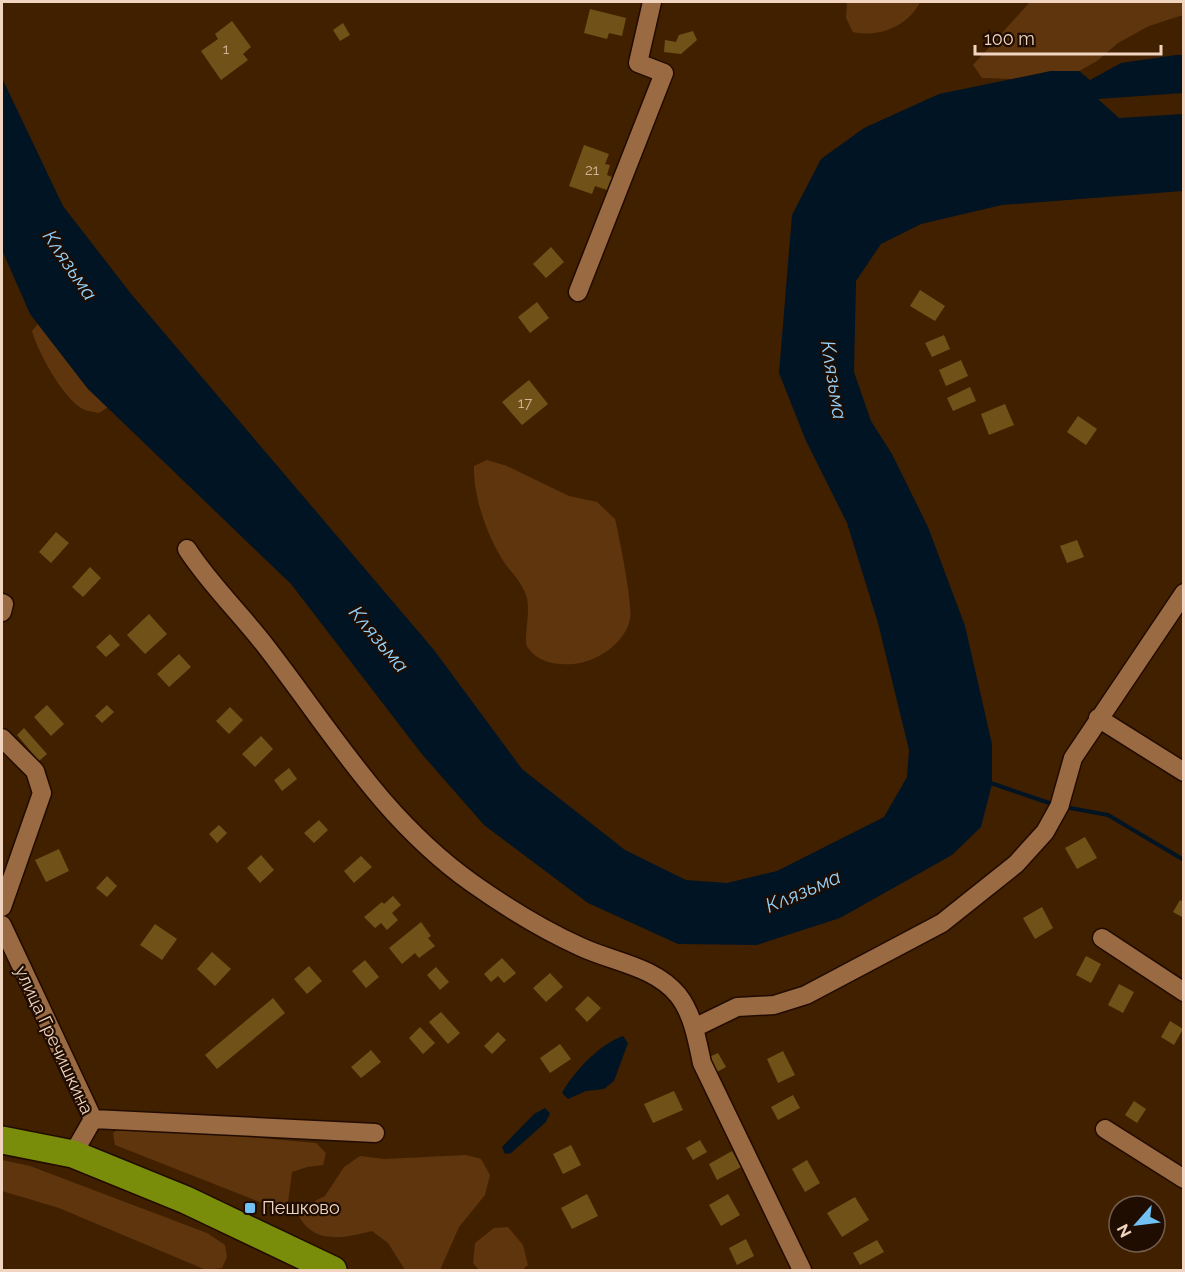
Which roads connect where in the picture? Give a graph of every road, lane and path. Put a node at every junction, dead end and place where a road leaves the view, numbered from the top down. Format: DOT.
graph roads {
  1 [pos="652,2"];
  2 [pos="578,292"];
  3 [pos="187,549"];
  4 [pos="1184,593"];
  5 [pos="2,603"];
  6 [pos="2,612"];
  7 [pos="1098,718"];
  8 [pos="2,738"];
  9 [pos="1184,772"];
  10 [pos="2,908"];
  11 [pos="2,925"];
  12 [pos="1102,938"];
  13 [pos="1184,992"];
  14 [pos="694,1028"];
  15 [pos="93,1119"];
  16 [pos="1105,1129"];
  17 [pos="375,1133"];
  18 [pos="2,1140"];
  19 [pos="73,1154"];
  20 [pos="1184,1179"];
  21 [pos="333,1270"];
  22 [pos="802,1270"];
  1 -- 2 [label="street"];
  3 -- 14 [label="street"];
  4 -- 7 [label="street"];
  5 -- 6 [label="street"];
  7 -- 9 [label="street"];
  7 -- 14 [label="street"];
  8 -- 10 [label="street"];
  11 -- 15 [label="street, улица Гречишкина"];
  12 -- 13 [label="street"];
  14 -- 22 [label="street"];
  15 -- 17 [label="street"];
  15 -- 19 [label="street, улица Гречишкина"];
  16 -- 20 [label="street"];
  18 -- 19 [label="highway"];
  19 -- 21 [label="highway"];
}
